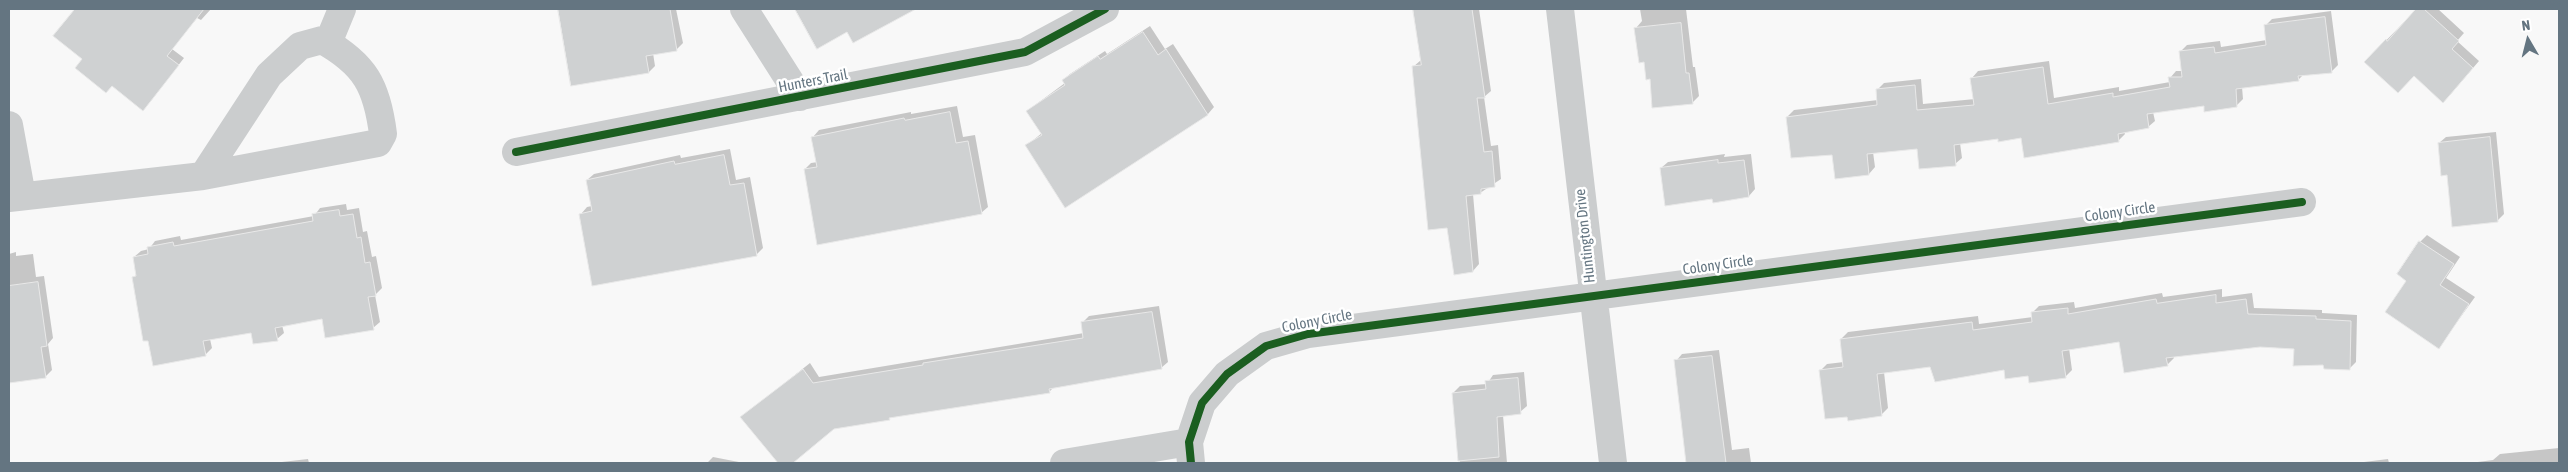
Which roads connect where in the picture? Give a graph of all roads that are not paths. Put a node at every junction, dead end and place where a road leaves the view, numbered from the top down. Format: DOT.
graph roads {
  1 [pos="342,9"];
  2 [pos="744,9"];
  3 [pos="1105,9"];
  4 [pos="1560,9"];
  5 [pos="328,43"];
  6 [pos="800,98"];
  7 [pos="9,125"];
  8 [pos="516,152"];
  9 [pos="203,176"];
  10 [pos="15,197"];
  11 [pos="2302,202"];
  12 [pos="1592,296"];
  13 [pos="1190,453"];
  14 [pos="1064,463"];
  15 [pos="1613,463"];
  1 -- 5 [label="street"];
  2 -- 6 [label="street, Hunters Trail"];
  3 -- 6 [label="street, Hunters Trail"];
  4 -- 12 [label="street, Huntington Drive"];
  5 -- 9 [label="street"];
  5 -- 9 [label="street"];
  6 -- 8 [label="street, Hunters Trail"];
  7 -- 10 [label="street"];
  9 -- 10 [label="street"];
  11 -- 12 [label="street, Colony Circle"];
  12 -- 13 [label="street, Colony Circle"];
  12 -- 15 [label="street, Huntington Drive"];
  13 -- 14 [label="street"];
}
